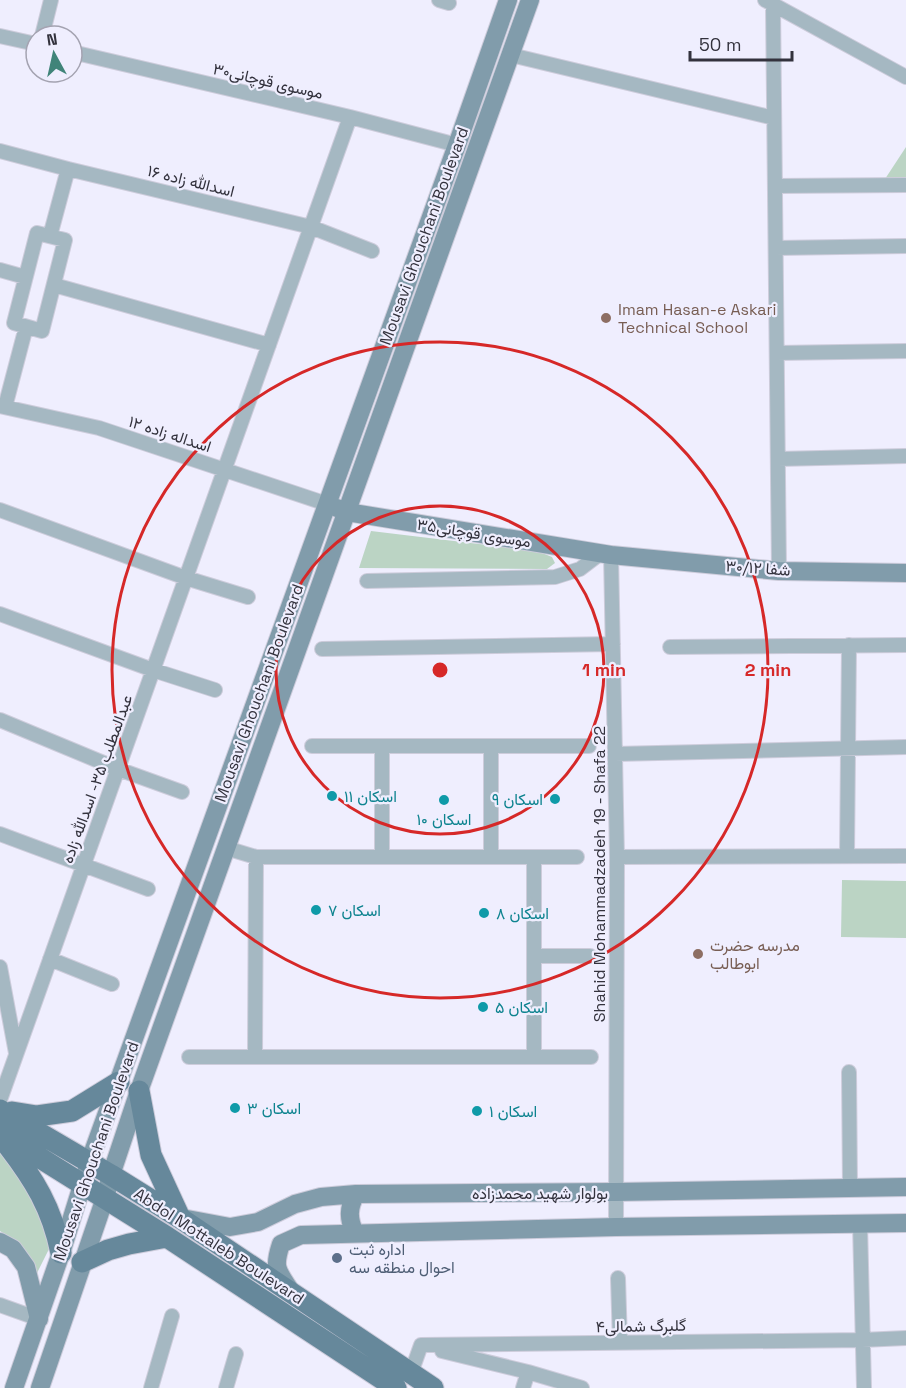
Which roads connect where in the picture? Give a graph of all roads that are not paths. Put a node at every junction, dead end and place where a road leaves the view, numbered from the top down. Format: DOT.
graph roads {
  1 [pos="51,0"];
  2 [pos="508,0"];
  3 [pos="530,0"];
  4 [pos="769,2"];
  5 [pos="45,24"];
  6 [pos="2,35"];
  7 [pos="24,41"];
  8 [pos="84,55"];
  9 [pos="511,55"];
  10 [pos="906,77"];
  11 [pos="350,117"];
  12 [pos="774,118"];
  13 [pos="457,145"];
  14 [pos="0,151"];
  15 [pos="68,169"];
  16 [pos="906,185"];
  17 [pos="775,186"];
  18 [pos="310,227"];
  19 [pos="50,236"];
  20 [pos="906,246"];
  21 [pos="776,248"];
  22 [pos="372,251"];
  23 [pos="0,270"];
  24 [pos="26,277"];
  25 [pos="54,285"];
  26 [pos="26,327"];
  27 [pos="269,345"];
  28 [pos="906,351"];
  29 [pos="777,353"];
  30 [pos="2,407"];
  31 [pos="906,456"];
  32 [pos="778,459"];
  33 [pos="224,469"];
  34 [pos="327,504"];
  35 [pos="0,510"];
  36 [pos="347,512"];
  37 [pos="606,554"];
  38 [pos="779,571"];
  39 [pos="906,573"];
  40 [pos="186,578"];
  41 [pos="367,582"];
  42 [pos="248,597"];
  43 [pos="0,614"];
  44 [pos="613,644"];
  45 [pos="849,645"];
  46 [pos="906,645"];
  47 [pos="670,647"];
  48 [pos="322,649"];
  49 [pos="153,670"];
  50 [pos="215,690"];
  51 [pos="0,720"];
  52 [pos="312,746"];
  53 [pos="382,746"];
  54 [pos="491,746"];
  55 [pos="589,746"];
  56 [pos="906,747"];
  57 [pos="848,748"];
  58 [pos="615,754"];
  59 [pos="118,769"];
  60 [pos="182,792"];
  61 [pos="0,834"];
  62 [pos="226,848"];
  63 [pos="847,856"];
  64 [pos="906,856"];
  65 [pos="256,857"];
  66 [pos="382,857"];
  67 [pos="491,857"];
  68 [pos="534,857"];
  69 [pos="577,857"];
  70 [pos="617,857"];
  71 [pos="84,865"];
  72 [pos="148,889"];
  73 [pos="534,956"];
  74 [pos="590,956"];
  75 [pos="50,959"];
  76 [pos="0,967"];
  77 [pos="157,977"];
  78 [pos="112,984"];
  79 [pos="177,986"];
  80 [pos="16,1054"];
  81 [pos="189,1057"];
  82 [pos="255,1057"];
  83 [pos="534,1057"];
  84 [pos="591,1057"];
  85 [pos="849,1072"];
  86 [pos="119,1082"];
  87 [pos="139,1091"];
  88 [pos="0,1100"];
  89 [pos="0,1110"];
  90 [pos="0,1135"];
  91 [pos="89,1163"];
  92 [pos="111,1175"];
  93 [pos="82,1184"];
  94 [pos="906,1187"];
  95 [pos="850,1188"];
  96 [pos="615,1192"];
  97 [pos="356,1194"];
  98 [pos="105,1198"];
  99 [pos="180,1218"];
  100 [pos="906,1223"];
  101 [pos="860,1224"];
  102 [pos="616,1227"];
  103 [pos="355,1233"];
  104 [pos="167,1236"];
  105 [pos="0,1242"];
  106 [pos="61,1253"];
  107 [pos="82,1262"];
  108 [pos="618,1278"];
  109 [pos="292,1294"];
  110 [pos="0,1305"];
  111 [pos="172,1316"];
  112 [pos="39,1319"];
  113 [pos="906,1338"];
  114 [pos="862,1340"];
  115 [pos="620,1343"];
  116 [pos="421,1345"];
  117 [pos="236,1354"];
  118 [pos="528,1372"];
  119 [pos="411,1373"];
  120 [pos="14,1388"];
  121 [pos="40,1388"];
  122 [pos="151,1388"];
  123 [pos="226,1388"];
  124 [pos="396,1388"];
  125 [pos="434,1388"];
  126 [pos="523,1388"];
  127 [pos="582,1388"];
  128 [pos="864,1388"];
  1 -- 5 [label="street"];
  2 -- 13 [label="street, Mousavi Ghouchani Boulevard"];
  3 -- 9 [label="street, Mousavi Ghouchani Boulevard"];
  4 -- 10 [label="street"];
  4 -- 12 [label="street"];
  6 -- 7 [label="street"];
  8 -- 11 [label="street, موسوی قوچانی۳۰"];
  9 -- 12 [label="street"];
  9 -- 36 [label="street, Mousavi Ghouchani Boulevard"];
  11 -- 13 [label="street, موسوی قوچانی۳۰"];
  11 -- 18 [label="street, عبدالمطلب ۳۵- اسدالله زاده"];
  12 -- 17 [label="street"];
  13 -- 34 [label="street, Mousavi Ghouchani Boulevard"];
  14 -- 15 [label="street, اسدالله زاده ۱۶"];
  15 -- 18 [label="street, اسدالله زاده ۱۶"];
  15 -- 19 [label="street"];
  16 -- 17 [label="street"];
  17 -- 21 [label="street"];
  18 -- 22 [label="street, اسدالله زاده ۱۶"];
  18 -- 27 [label="street, عبدالمطلب ۳۵- اسدالله زاده"];
  19 -- 24 [label="street"];
  19 -- 25 [label="street"];
  20 -- 21 [label="street"];
  21 -- 29 [label="street"];
  23 -- 24 [label="street"];
  24 -- 26 [label="street"];
  25 -- 26 [label="street"];
  25 -- 27 [label="street"];
  26 -- 30 [label="street"];
  27 -- 33 [label="street, عبدالمطلب ۳۵- اسدالله زاده"];
  28 -- 29 [label="street"];
  29 -- 32 [label="street"];
  30 -- 33 [label="street, اسداله زاده ۱۲"];
  31 -- 32 [label="street"];
  32 -- 38 [label="street"];
  33 -- 34 [label="street, اسداله زاده ۱۲"];
  33 -- 40 [label="street, عبدالمطلب ۳۵- اسدالله زاده"];
  34 -- 36 [label="street, موسوی قوچانی۳۵"];
  34 -- 77 [label="street, Mousavi Ghouchani Boulevard"];
  35 -- 40 [label="street"];
  36 -- 37 [label="street, موسوی قوچانی۳۵"];
  36 -- 62 [label="street, Mousavi Ghouchani Boulevard"];
  37 -- 38 [label="street, شفا ۳۰/۱۲"];
  37 -- 41 [label="street"];
  37 -- 44 [label="street, Shahid Mohammadzadeh 19 - Shafa 22"];
  38 -- 39 [label="street, شفا ۳۰/۱۲"];
  40 -- 42 [label="street"];
  40 -- 49 [label="street, عبدالمطلب ۳۵- اسدالله زاده"];
  43 -- 49 [label="street"];
  44 -- 48 [label="street"];
  44 -- 58 [label="street, Shahid Mohammadzadeh 19 - Shafa 22"];
  45 -- 46 [label="street"];
  45 -- 47 [label="street"];
  45 -- 57 [label="street"];
  49 -- 50 [label="street"];
  49 -- 59 [label="street, عبدالمطلب ۳۵- اسدالله زاده"];
  51 -- 59 [label="street"];
  52 -- 53 [label="street"];
  53 -- 54 [label="street"];
  53 -- 66 [label="street"];
  54 -- 55 [label="street"];
  54 -- 67 [label="street"];
  56 -- 57 [label="street"];
  57 -- 58 [label="street"];
  57 -- 63 [label="street"];
  58 -- 70 [label="street, Shahid Mohammadzadeh 19 - Shafa 22"];
  59 -- 60 [label="street"];
  59 -- 71 [label="street, عبدالمطلب ۳۵- اسدالله زاده"];
  61 -- 71 [label="street"];
  62 -- 65 [label="street"];
  62 -- 79 [label="street, Mousavi Ghouchani Boulevard"];
  63 -- 64 [label="street"];
  63 -- 70 [label="street"];
  65 -- 66 [label="street"];
  65 -- 82 [label="street"];
  66 -- 67 [label="street"];
  67 -- 68 [label="street"];
  68 -- 69 [label="street"];
  68 -- 73 [label="street"];
  70 -- 96 [label="street, Shahid Mohammadzadeh 19 - Shafa 22"];
  71 -- 72 [label="street"];
  71 -- 75 [label="street, عبدالمطلب ۳۵- اسدالله زاده"];
  73 -- 74 [label="street"];
  73 -- 83 [label="street"];
  75 -- 78 [label="street"];
  75 -- 80 [label="street, عبدالمطلب ۳۵- اسدالله زاده"];
  76 -- 80 [label="street"];
  77 -- 79 [label="street"];
  77 -- 86 [label="street, Mousavi Ghouchani Boulevard"];
  79 -- 87 [label="street, Mousavi Ghouchani Boulevard"];
  80 -- 88 [label="street, عبدالمطلب ۳۵- اسدالله زاده"];
  81 -- 82 [label="street"];
  82 -- 83 [label="street"];
  83 -- 84 [label="street"];
  85 -- 95 [label="street"];
  86 -- 89 [label="main road"];
  86 -- 91 [label="street, Mousavi Ghouchani Boulevard"];
  87 -- 92 [label="street, Mousavi Ghouchani Boulevard"];
  87 -- 99 [label="main road"];
  89 -- 91 [label="main road, Abdol Mottaleb Boulevard"];
  90 -- 93 [label="main road, Abdol Mottaleb Boulevard"];
  90 -- 106 [label="main road"];
  91 -- 92 [label="main road, Abdol Mottaleb Boulevard"];
  91 -- 93 [label="street, Mousavi Ghouchani Boulevard"];
  92 -- 98 [label="street, Mousavi Ghouchani Boulevard"];
  92 -- 99 [label="main road, Abdol Mottaleb Boulevard"];
  93 -- 98 [label="main road, Abdol Mottaleb Boulevard"];
  93 -- 106 [label="street, Mousavi Ghouchani Boulevard"];
  94 -- 95 [label="street, بولوار شهید محمدزاده"];
  95 -- 96 [label="street, بولوار شهید محمدزاده"];
  96 -- 97 [label="street, بولوار شهید محمدزاده"];
  96 -- 102 [label="street, Shahid Mohammadzadeh 19 - Shafa 22"];
  97 -- 99 [label="street, بولوار شهید محمدزاده"];
  97 -- 103 [label="street"];
  98 -- 104 [label="main road, Abdol Mottaleb Boulevard"];
  98 -- 107 [label="street, Mousavi Ghouchani Boulevard"];
  99 -- 109 [label="main road, Abdol Mottaleb Boulevard"];
  100 -- 101 [label="street, بولوار شهید محمدزاده"];
  101 -- 102 [label="street, بولوار شهید محمدزاده"];
  101 -- 114 [label="street"];
  102 -- 103 [label="street, بولوار شهید محمدزاده"];
  103 -- 109 [label="street, بولوار شهید محمدزاده"];
  104 -- 107 [label="main road"];
  104 -- 124 [label="main road, Abdol Mottaleb Boulevard"];
  105 -- 112 [label="street"];
  106 -- 112 [label="street, Mousavi Ghouchani Boulevard"];
  107 -- 121 [label="street, Mousavi Ghouchani Boulevard"];
  108 -- 115 [label="street"];
  109 -- 119 [label="main road, Abdol Mottaleb Boulevard"];
  110 -- 112 [label="street"];
  111 -- 122 [label="street"];
  112 -- 120 [label="street, Mousavi Ghouchani Boulevard"];
  113 -- 114 [label="street, گلبرگ شمالی۴"];
  114 -- 115 [label="street, گلبرگ شمالی۴"];
  114 -- 128 [label="street"];
  115 -- 116 [label="street, گلبرگ شمالی۴"];
  116 -- 118 [label="street"];
  116 -- 119 [label="street"];
  117 -- 123 [label="street"];
  118 -- 126 [label="street"];
  118 -- 127 [label="street"];
  119 -- 125 [label="main road, Abdol Mottaleb Boulevard"];
}
